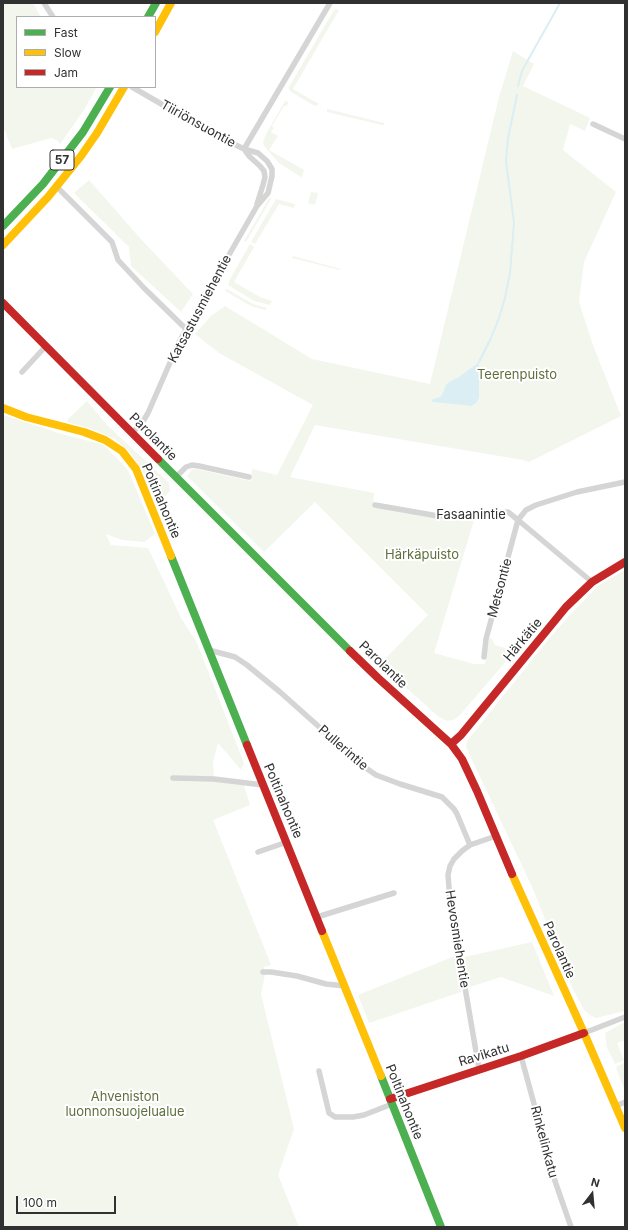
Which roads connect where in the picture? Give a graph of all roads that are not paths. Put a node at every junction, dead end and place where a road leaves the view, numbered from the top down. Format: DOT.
graph roads {
  1 [pos="44,3"];
  2 [pos="156,3"];
  3 [pos="171,3"];
  4 [pos="330,3"];
  5 [pos="52,16"];
  6 [pos="149,16"];
  7 [pos="156,30"];
  8 [pos="109,88"];
  9 [pos="123,88"];
  10 [pos="134,88"];
  11 [pos="593,124"];
  12 [pos="625,140"];
  13 [pos="244,149"];
  14 [pos="57,187"];
  15 [pos="257,206"];
  16 [pos="3,226"];
  17 [pos="3,245"];
  18 [pos="3,302"];
  19 [pos="186,329"];
  20 [pos="46,346"];
  21 [pos="22,372"];
  22 [pos="3,408"];
  23 [pos="132,433"];
  24 [pos="249,477"];
  25 [pos="176,478"];
  26 [pos="625,482"];
  27 [pos="375,505"];
  28 [pos="518,520"];
  29 [pos="625,562"];
  30 [pos="592,582"];
  31 [pos="209,650"];
  32 [pos="484,657"];
  33 [pos="451,744"];
  34 [pos="173,778"];
  35 [pos="263,785"];
  36 [pos="496,836"];
  37 [pos="287,842"];
  38 [pos="470,845"];
  39 [pos="258,852"];
  40 [pos="394,893"];
  41 [pos="316,917"];
  42 [pos="263,972"];
  43 [pos="345,986"];
  44 [pos="625,1017"];
  45 [pos="584,1033"];
  46 [pos="521,1056"];
  47 [pos="479,1069"];
  48 [pos="319,1071"];
  49 [pos="391,1101"];
  50 [pos="625,1102"];
  51 [pos="616,1106"];
  52 [pos="625,1128"];
  53 [pos="441,1227"];
  54 [pos="571,1227"];
  1 -- 5 [label="street"];
  2 -- 6 [label="main road"];
  3 -- 7 [label="main road"];
  4 -- 13 [label="street"];
  8 -- 16 [label="main road, 57"];
  9 -- 14 [label="main road, 57"];
  10 -- 13 [label="street, Tiiriönsuontie"];
  11 -- 12 [label="street"];
  13 -- 15 [label="street, Katsastusmiehentie"];
  13 -- 15 [label="street, Katsastusmiehentie"];
  14 -- 17 [label="main road, 57"];
  14 -- 19 [label="street"];
  15 -- 19 [label="street, Katsastusmiehentie"];
  18 -- 20 [label="main road, Parolantie"];
  19 -- 23 [label="street, Katsastusmiehentie"];
  20 -- 21 [label="street"];
  20 -- 23 [label="main road, Parolantie"];
  22 -- 31 [label="main road, Poltinahontie"];
  23 -- 25 [label="main road, Parolantie"];
  24 -- 25 [label="street"];
  25 -- 33 [label="main road, Parolantie"];
  26 -- 28 [label="street"];
  27 -- 28 [label="street, Fasaanintie"];
  28 -- 30 [label="street"];
  28 -- 32 [label="street, Metsontie"];
  29 -- 30 [label="main road, Härkätie"];
  30 -- 33 [label="main road, Härkätie"];
  31 -- 35 [label="main road, Poltinahontie"];
  31 -- 38 [label="street, Pullerintie"];
  33 -- 36 [label="main road, Parolantie"];
  34 -- 35 [label="street"];
  35 -- 37 [label="main road, Poltinahontie"];
  36 -- 38 [label="street, Hevosmiehentie"];
  36 -- 45 [label="main road, Parolantie"];
  37 -- 39 [label="street"];
  37 -- 41 [label="main road, Poltinahontie"];
  38 -- 47 [label="street, Hevosmiehentie"];
  40 -- 41 [label="street"];
  41 -- 43 [label="main road, Poltinahontie"];
  42 -- 43 [label="street"];
  43 -- 49 [label="main road, Poltinahontie"];
  44 -- 45 [label="street"];
  45 -- 46 [label="main road, Ravikatu"];
  45 -- 51 [label="main road, Parolantie"];
  46 -- 47 [label="main road, Ravikatu"];
  46 -- 54 [label="street, Rinkelinkatu"];
  47 -- 49 [label="main road, Ravikatu"];
  48 -- 49 [label="street"];
  49 -- 53 [label="main road, Poltinahontie"];
  50 -- 51 [label="street"];
  51 -- 52 [label="main road, Parolantie"];
}
